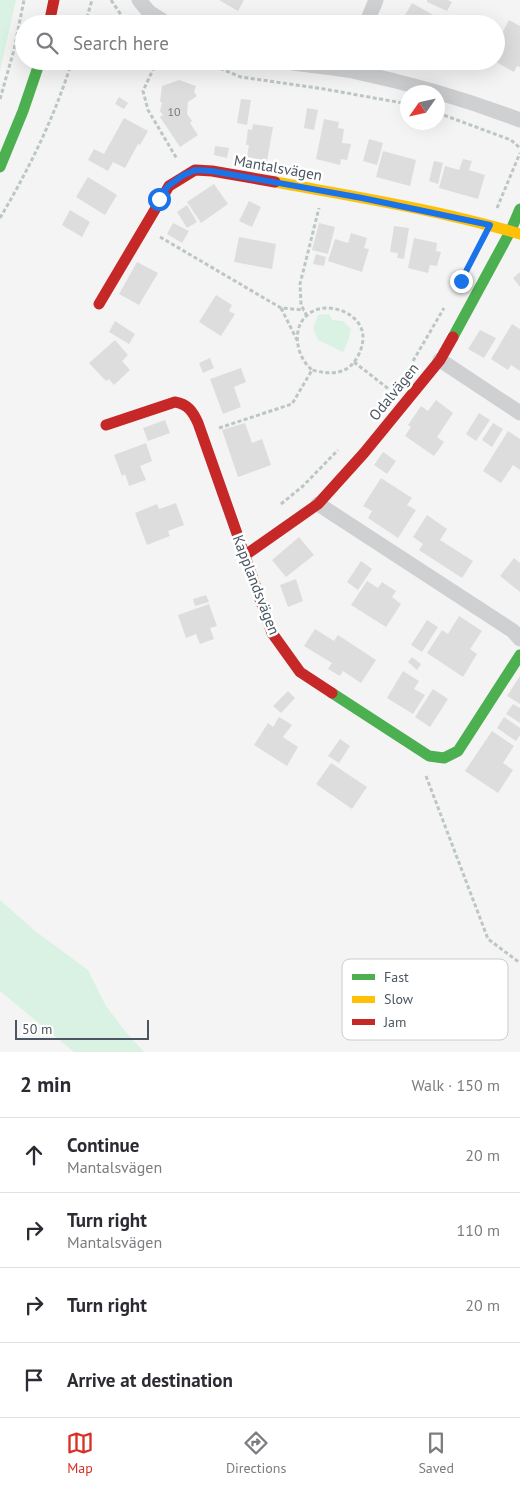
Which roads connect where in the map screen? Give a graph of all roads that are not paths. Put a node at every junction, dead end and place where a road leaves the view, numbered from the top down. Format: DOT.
graph roads {
  1 [pos="139,0"];
  2 [pos="376,0"];
  3 [pos="53,2"];
  4 [pos="50,15"];
  5 [pos="154,15"];
  6 [pos="370,15"];
  7 [pos="37,70"];
  8 [pos="363,70"];
  9 [pos="520,120"];
  10 [pos="0,167"];
  11 [pos="520,209"];
  12 [pos="515,232"];
  13 [pos="99,304"];
  14 [pos="440,360"];
  15 [pos="520,414"];
  16 [pos="106,425"];
  17 [pos="318,504"];
  18 [pos="244,556"];
  19 [pos="520,639"];
  20 [pos="520,655"];
  1 -- 5 [label="street"];
  2 -- 6 [label="street"];
  3 -- 4 [label="street"];
  7 -- 10 [label="street"];
  8 -- 9 [label="street"];
  11 -- 12 [label="street, Odalvägen"];
  12 -- 13 [label="street, Mantalsvägen"];
  12 -- 14 [label="street, Odalvägen"];
  14 -- 15 [label="street"];
  14 -- 17 [label="street, Odalvägen"];
  16 -- 18 [label="street, Kapplandsvägen"];
  17 -- 18 [label="street, Odalvägen"];
  17 -- 19 [label="street"];
  18 -- 20 [label="street, Kapplandsvägen"];
}
